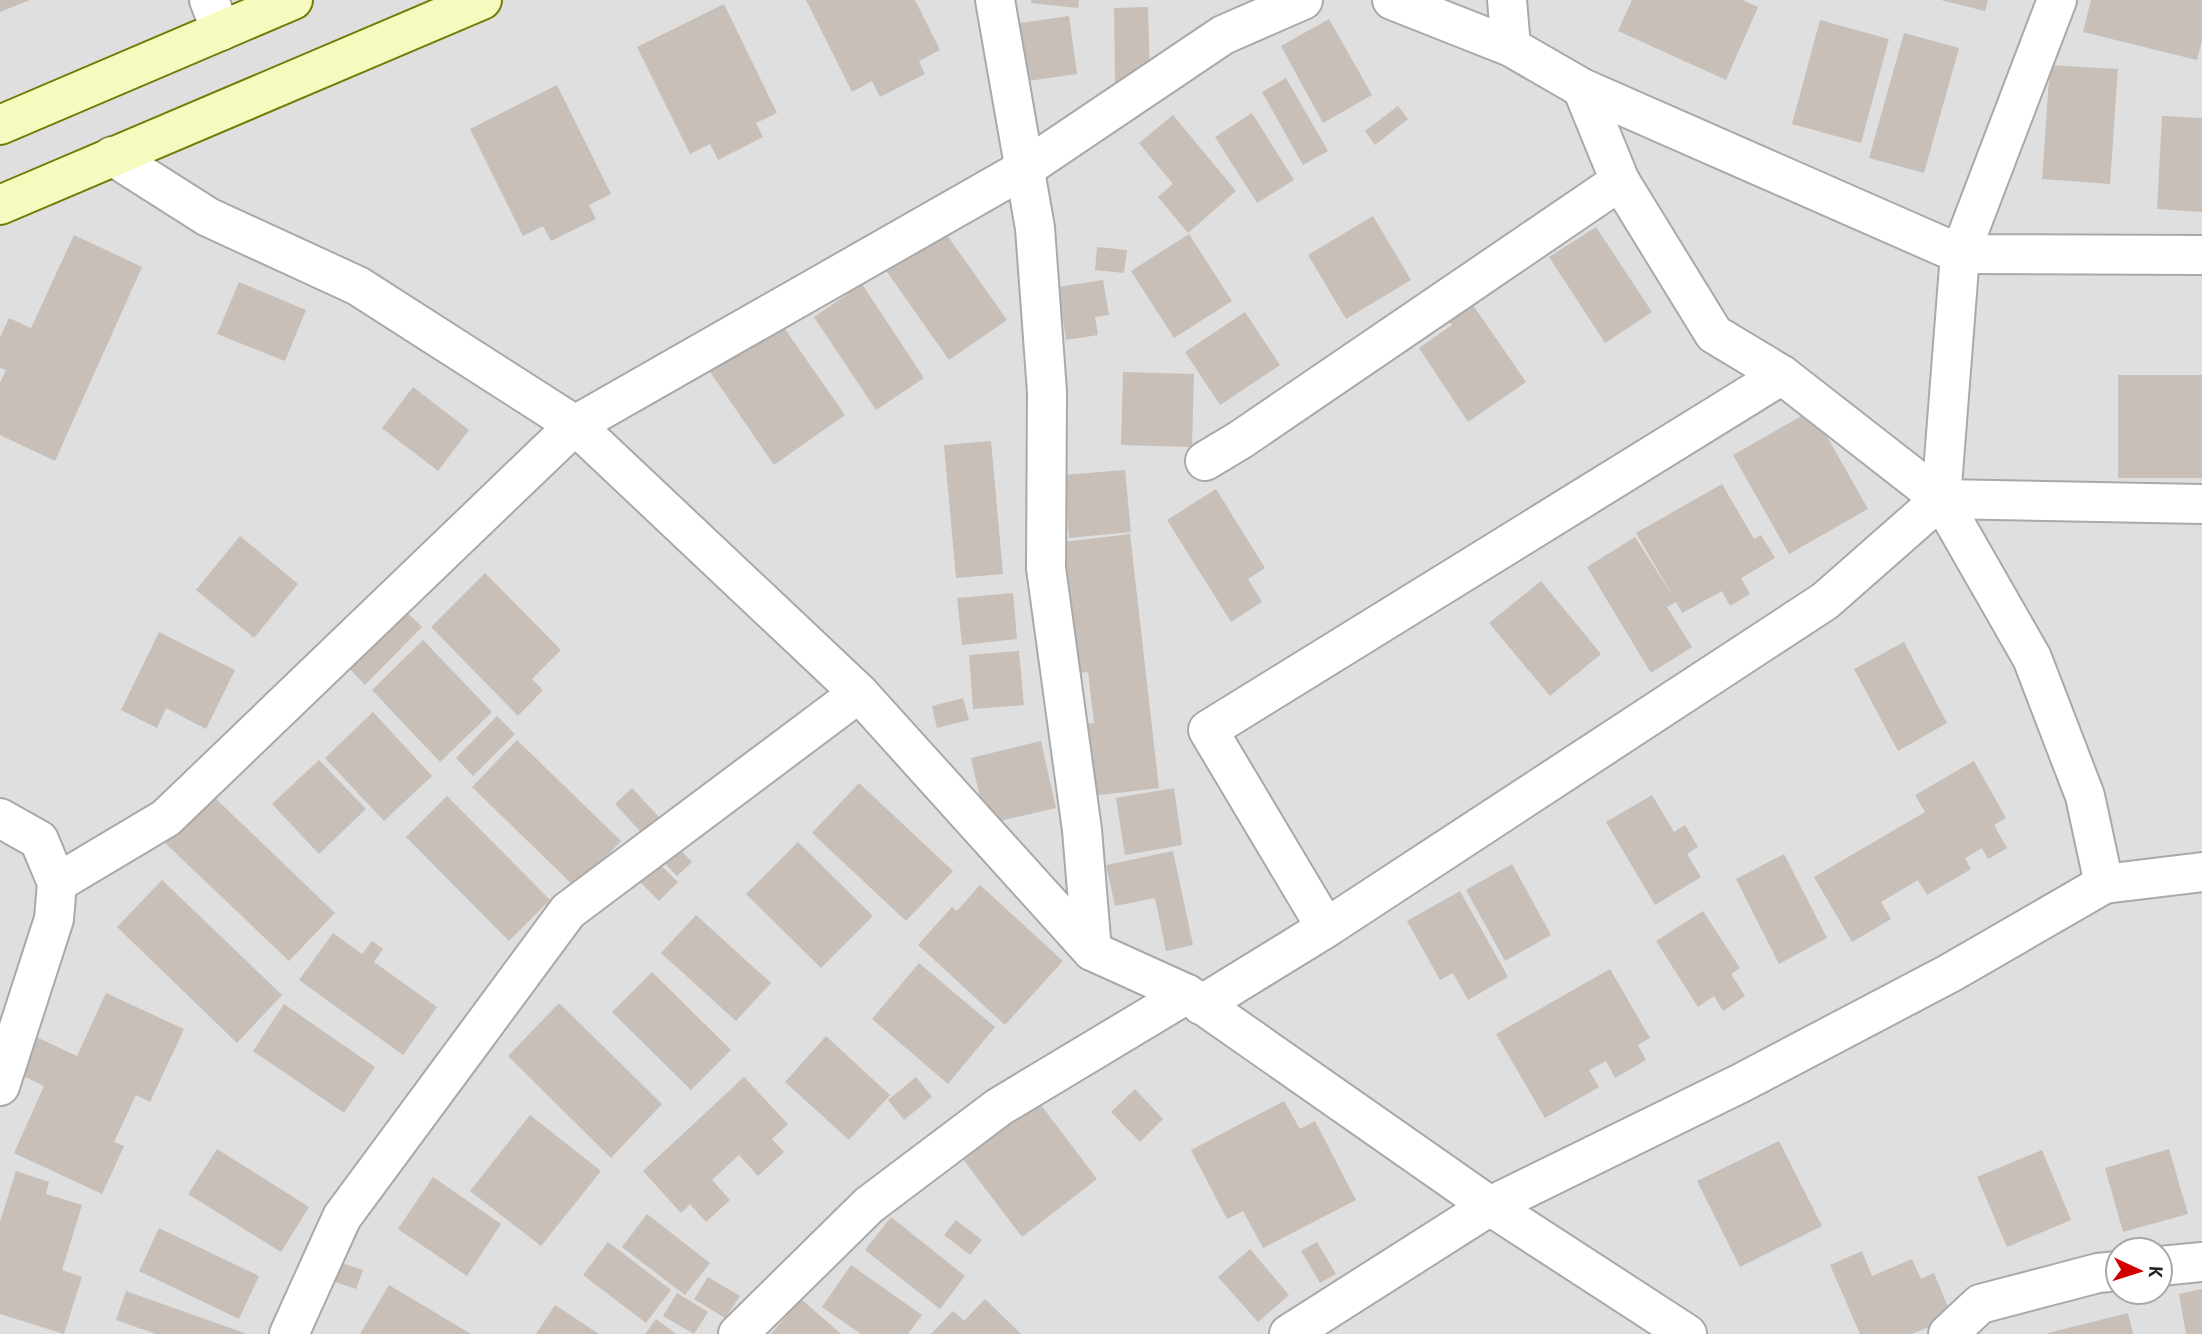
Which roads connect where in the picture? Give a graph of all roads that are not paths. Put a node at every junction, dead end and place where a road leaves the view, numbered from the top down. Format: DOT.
graph roads {
  1 [pos="293,0"];
  2 [pos="482,0"];
  3 [pos="995,0"];
  4 [pos="1303,0"];
  5 [pos="1392,0"];
  6 [pos="1507,0"];
  7 [pos="2057,0"];
  8 [pos="215,16"];
  9 [pos="1511,47"];
  10 [pos="1582,88"];
  11 [pos="0,125"];
  12 [pos="112,156"];
  13 [pos="1024,169"];
  14 [pos="1620,181"];
  15 [pos="0,205"];
  16 [pos="1960,254"];
  17 [pos="2202,255"];
  18 [pos="1782,375"];
  19 [pos="575,425"];
  20 [pos="1205,461"];
  21 [pos="1941,499"];
  22 [pos="2202,504"];
  23 [pos="859,693"];
  24 [pos="0,818"];
  25 [pos="2202,872"];
  26 [pos="57,883"];
  27 [pos="2105,884"];
  28 [pos="1326,928"];
  29 [pos="1092,951"];
  30 [pos="1194,1000"];
  31 [pos="0,1086"];
  32 [pos="1490,1206"];
  33 [pos="2202,1262"];
  34 [pos="2174,1265"];
  35 [pos="2104,1272"];
  36 [pos="289,1334"];
  37 [pos="738,1334"];
  38 [pos="1289,1334"];
  39 [pos="1687,1334"];
  40 [pos="1948,1334"];
  1 -- 8 [label="main road"];
  2 -- 12 [label="main road"];
  3 -- 13 [label="street"];
  4 -- 13 [label="street"];
  5 -- 9 [label="street"];
  6 -- 9 [label="street"];
  7 -- 16 [label="street"];
  8 -- 11 [label="main road"];
  9 -- 10 [label="street"];
  10 -- 14 [label="street"];
  10 -- 16 [label="street"];
  12 -- 15 [label="main road"];
  12 -- 19 [label="street"];
  13 -- 19 [label="street"];
  13 -- 29 [label="street"];
  14 -- 18 [label="street"];
  14 -- 20 [label="street"];
  16 -- 17 [label="street"];
  16 -- 21 [label="street"];
  18 -- 21 [label="street"];
  18 -- 28 [label="street"];
  19 -- 23 [label="street"];
  19 -- 26 [label="street"];
  21 -- 22 [label="street"];
  21 -- 27 [label="street"];
  21 -- 28 [label="street"];
  23 -- 29 [label="street"];
  23 -- 36 [label="street"];
  24 -- 26 [label="street"];
  25 -- 27 [label="street"];
  26 -- 31 [label="street"];
  27 -- 32 [label="street"];
  28 -- 30 [label="street"];
  29 -- 30 [label="street"];
  30 -- 32 [label="street"];
  30 -- 37 [label="street"];
  32 -- 38 [label="street"];
  32 -- 39 [label="street"];
  33 -- 34 [label="street"];
  35 -- 40 [label="street"];
}
